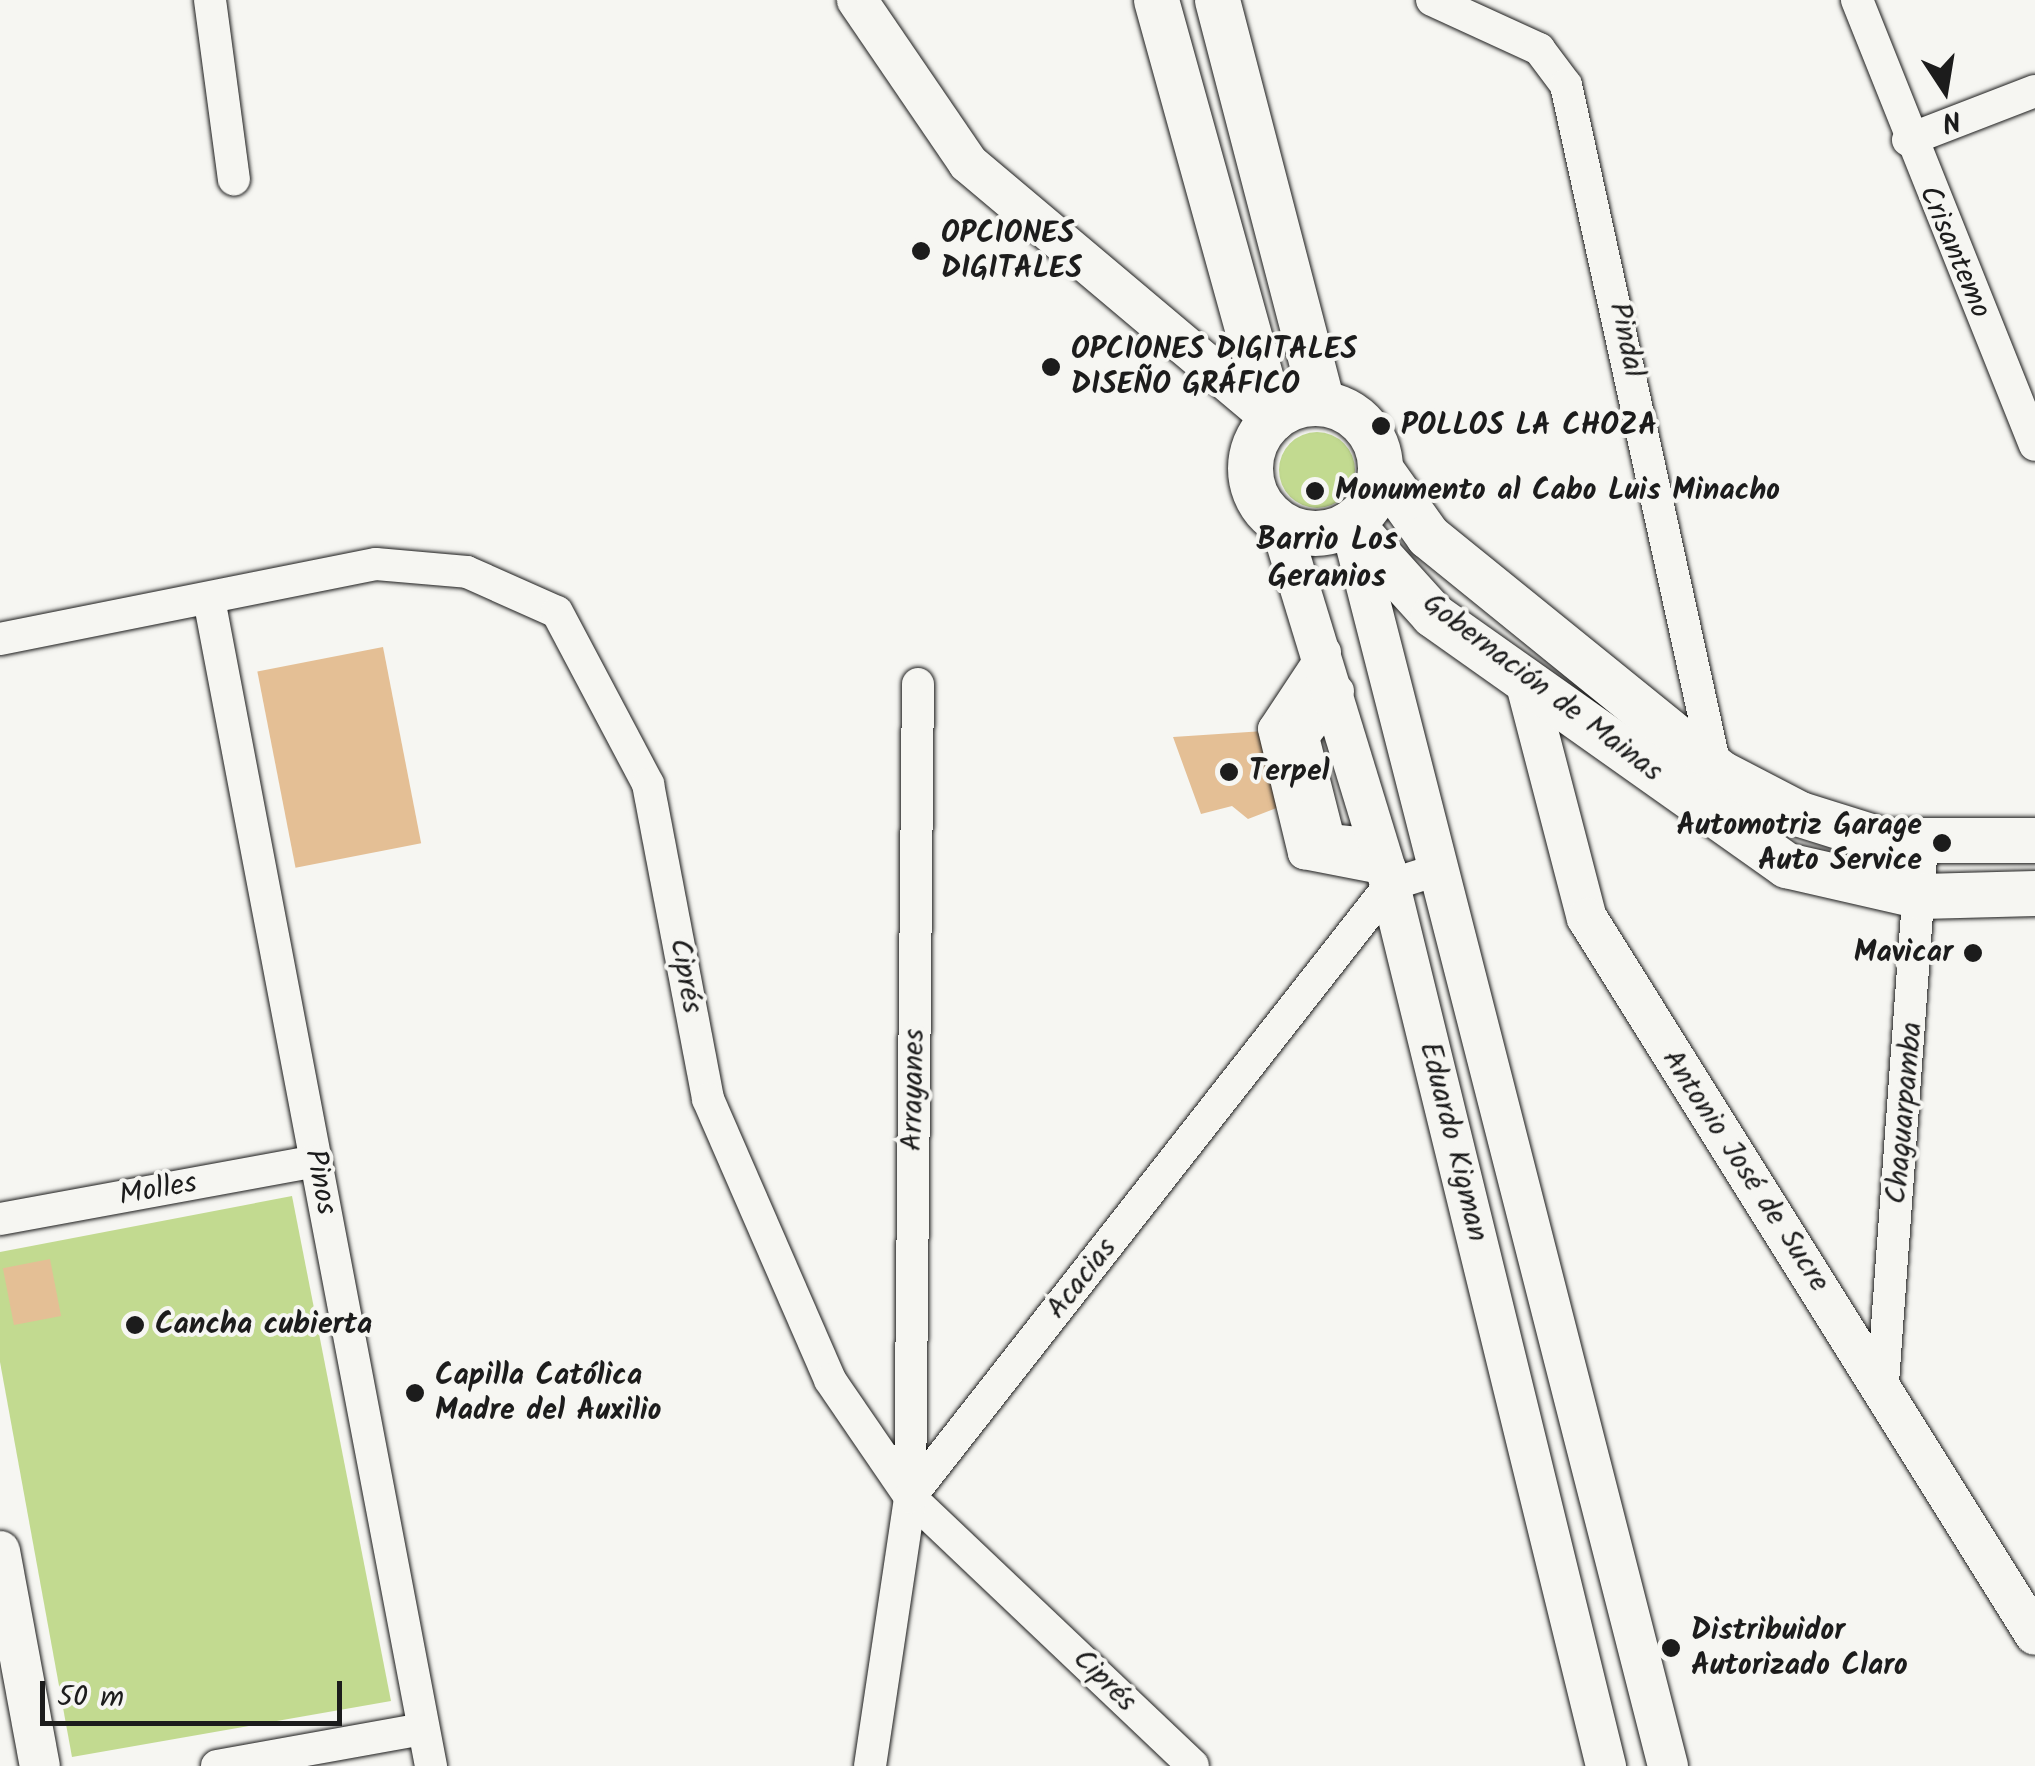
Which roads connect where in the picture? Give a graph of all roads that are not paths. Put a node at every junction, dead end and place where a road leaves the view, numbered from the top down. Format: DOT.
graph roads {
  1 [pos="210,0"];
  2 [pos="857,0"];
  3 [pos="1432,0"];
  4 [pos="1857,0"];
  5 [pos="1219,9"];
  6 [pos="1160,15"];
  7 [pos="2035,91"];
  8 [pos="1908,140"];
  9 [pos="234,179"];
  10 [pos="1322,403"];
  11 [pos="1272,419"];
  12 [pos="2035,446"];
  13 [pos="1380,470"];
  14 [pos="1280,523"];
  15 [pos="1350,523"];
  16 [pos="209,599"];
  17 [pos="0,638"];
  18 [pos="1325,652"];
  19 [pos="1524,677"];
  20 [pos="918,684"];
  21 [pos="1716,793"];
  22 [pos="2035,840"];
  23 [pos="1922,845"];
  24 [pos="1385,867"];
  25 [pos="1437,870"];
  26 [pos="2035,894"];
  27 [pos="1921,896"];
  28 [pos="316,1161"];
  29 [pos="0,1219"];
  30 [pos="1883,1382"];
  31 [pos="910,1497"];
  32 [pos="0,1550"];
  33 [pos="2035,1635"];
  34 [pos="423,1729"];
  35 [pos="40,1766"];
  36 [pos="216,1766"];
  37 [pos="431,1766"];
  38 [pos="870,1766"];
  39 [pos="1193,1766"];
  40 [pos="1606,1766"];
  41 [pos="1668,1766"];
  1 -- 9 [label="street"];
  2 -- 11 [label="street"];
  3 -- 21 [label="street, Pindal"];
  4 -- 8 [label="street, Crisantemo"];
  5 -- 6 [label="main road"];
  5 -- 10 [label="main road"];
  6 -- 11 [label="main road"];
  7 -- 8 [label="street"];
  8 -- 12 [label="street, Crisantemo"];
  10 -- 11 [label="main road"];
  10 -- 13 [label="main road"];
  11 -- 14 [label="main road"];
  13 -- 15 [label="main road"];
  13 -- 21 [label="main road, Gobernación de Mainas"];
  14 -- 15 [label="main road"];
  14 -- 18 [label="street, Eduardo Kigman"];
  15 -- 19 [label="main road, Gobernación de Mainas"];
  15 -- 25 [label="street, Eduardo Kigman"];
  16 -- 17 [label="street, Ciprés"];
  16 -- 28 [label="street, Pinos"];
  16 -- 31 [label="street, Ciprés"];
  18 -- 24 [label="street, Eduardo Kigman"];
  18 -- 24 [label="street"];
  19 -- 21 [label="main road, Gobernación de Mainas"];
  19 -- 30 [label="street, Antonio José de Sucre"];
  20 -- 31 [label="street, Arrayanes"];
  21 -- 23 [label="main road, Gobernación de Mainas"];
  21 -- 27 [label="main road, Gobernación de Mainas"];
  22 -- 23 [label="main road, Gobernación de Mainas"];
  23 -- 27 [label="street, Chaguarpamba"];
  24 -- 25 [label="street"];
  24 -- 31 [label="street, Acacias"];
  24 -- 40 [label="street, Eduardo Kigman"];
  25 -- 41 [label="street, Eduardo Kigman"];
  26 -- 27 [label="main road, Gobernación de Mainas"];
  27 -- 30 [label="street, Chaguarpamba"];
  28 -- 29 [label="street, Molles"];
  28 -- 34 [label="street, Pinos"];
  30 -- 33 [label="street, Antonio José de Sucre"];
  31 -- 38 [label="street, Acacias"];
  31 -- 39 [label="street, Ciprés"];
  32 -- 35 [label="street"];
  34 -- 36 [label="street"];
  34 -- 37 [label="street, Pinos"];
}
